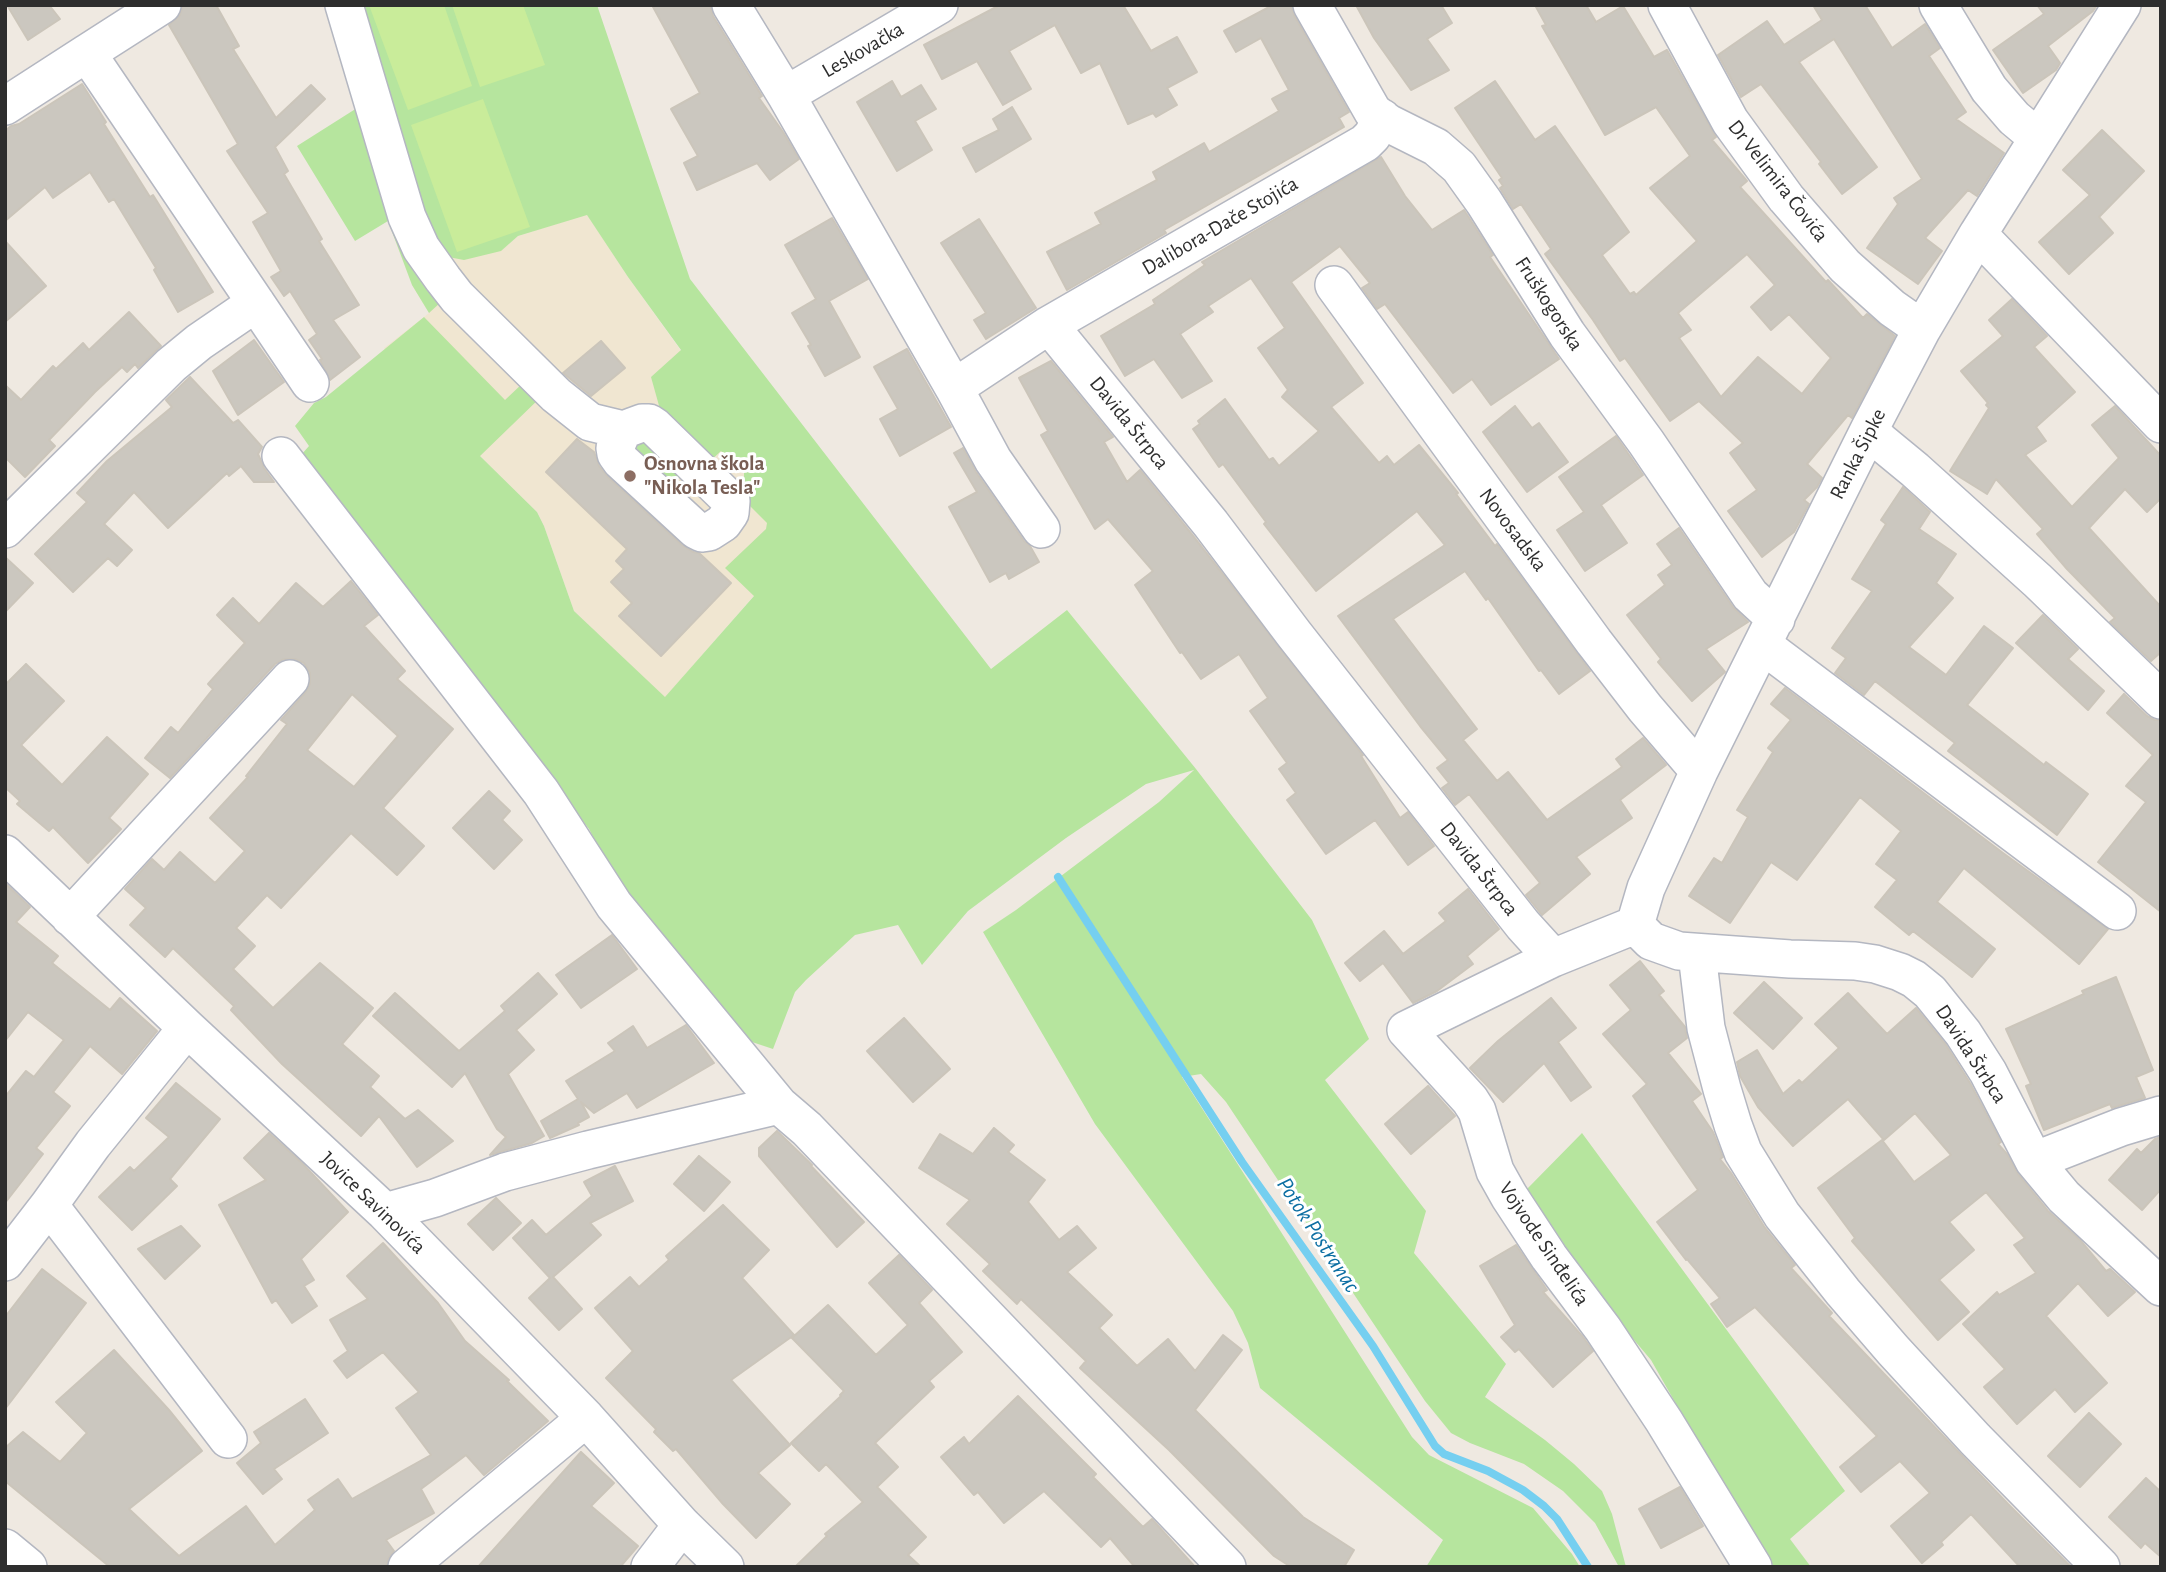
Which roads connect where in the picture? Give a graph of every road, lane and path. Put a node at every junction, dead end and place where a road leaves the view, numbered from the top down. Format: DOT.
graph roads {
  1 [pos="162,5"];
  2 [pos="344,5"];
  3 [pos="731,5"];
  4 [pos="939,5"];
  5 [pos="1312,5"];
  6 [pos="1667,5"];
  7 [pos="1938,5"];
  8 [pos="2122,5"];
  9 [pos="87,53"];
  10 [pos="786,95"];
  11 [pos="5,106"];
  12 [pos="1382,118"];
  13 [pos="2038,138"];
  14 [pos="1978,234"];
  15 [pos="1334,285"];
  16 [pos="256,303"];
  17 [pos="1049,325"];
  18 [pos="1922,329"];
  19 [pos="310,383"];
  20 [pos="954,388"];
  21 [pos="2161,424"];
  22 [pos="1869,430"];
  23 [pos="609,433"];
  24 [pos="281,456"];
  25 [pos="5,529"];
  26 [pos="1041,529"];
  27 [pos="1770,631"];
  28 [pos="290,679"];
  29 [pos="2161,700"];
  30 [pos="1699,771"];
  31 [pos="5,854"];
  32 [pos="2118,911"];
  33 [pos="70,917"];
  34 [pos="1635,925"];
  35 [pos="1697,954"];
  36 [pos="1553,958"];
  37 [pos="187,1028"];
  38 [pos="779,1105"];
  39 [pos="2161,1115"];
  40 [pos="2034,1161"];
  41 [pos="50,1205"];
  42 [pos="385,1212"];
  43 [pos="5,1262"];
  44 [pos="2161,1287"];
  45 [pos="586,1418"];
  46 [pos="228,1439"];
  47 [pos="682,1525"];
  48 [pos="5,1548"];
  49 [pos="28,1567"];
  50 [pos="407,1567"];
  51 [pos="650,1567"];
  52 [pos="725,1567"];
  53 [pos="1227,1567"];
  54 [pos="1753,1567"];
  55 [pos="2101,1567"];
  1 -- 9 [label="street"];
  2 -- 23 [label="street"];
  3 -- 10 [label="street"];
  4 -- 10 [label="street, Leskovačka"];
  5 -- 12 [label="street, Fruškogorska"];
  6 -- 18 [label="street, Dr Velimira Čovića"];
  7 -- 13 [label="street"];
  8 -- 13 [label="street, Ranka Šipke"];
  9 -- 11 [label="street"];
  9 -- 16 [label="street"];
  10 -- 20 [label="street"];
  12 -- 17 [label="street, Dalibora-Dače Stojića"];
  12 -- 27 [label="street, Fruškogorska"];
  13 -- 14 [label="street, Ranka Šipke"];
  14 -- 18 [label="street, Ranka Šipke"];
  14 -- 21 [label="street"];
  15 -- 30 [label="street, Novosadska"];
  16 -- 19 [label="street"];
  16 -- 25 [label="street"];
  17 -- 20 [label="street"];
  17 -- 36 [label="street, Davida Štrpca"];
  18 -- 22 [label="street, Ranka Šipke"];
  20 -- 26 [label="street"];
  22 -- 27 [label="street, Ranka Šipke"];
  22 -- 29 [label="street"];
  24 -- 38 [label="street"];
  27 -- 30 [label="street, Ranka Šipke"];
  27 -- 32 [label="street, Fruškogorska"];
  28 -- 33 [label="street"];
  30 -- 34 [label="street, Ranka Šipke"];
  31 -- 33 [label="street, Jovice Savinovića"];
  33 -- 37 [label="street, Jovice Savinovića"];
  34 -- 35 [label="street, Davida Štrbca"];
  34 -- 36 [label="street, Vojvode Sinđelića"];
  35 -- 40 [label="street, Davida Štrbca"];
  35 -- 55 [label="street"];
  36 -- 54 [label="street, Vojvode Sinđelića"];
  37 -- 41 [label="street"];
  37 -- 42 [label="street, Jovice Savinovića"];
  38 -- 42 [label="street"];
  38 -- 53 [label="street"];
  39 -- 40 [label="street"];
  40 -- 44 [label="street, Davida Štrbca"];
  41 -- 43 [label="street"];
  41 -- 46 [label="street"];
  42 -- 45 [label="street, Jovice Savinovića"];
  45 -- 47 [label="street, Jovice Savinovića"];
  45 -- 50 [label="street"];
  47 -- 51 [label="street"];
  47 -- 52 [label="street, Jovice Savinovića"];
  48 -- 49 [label="street"];
}
